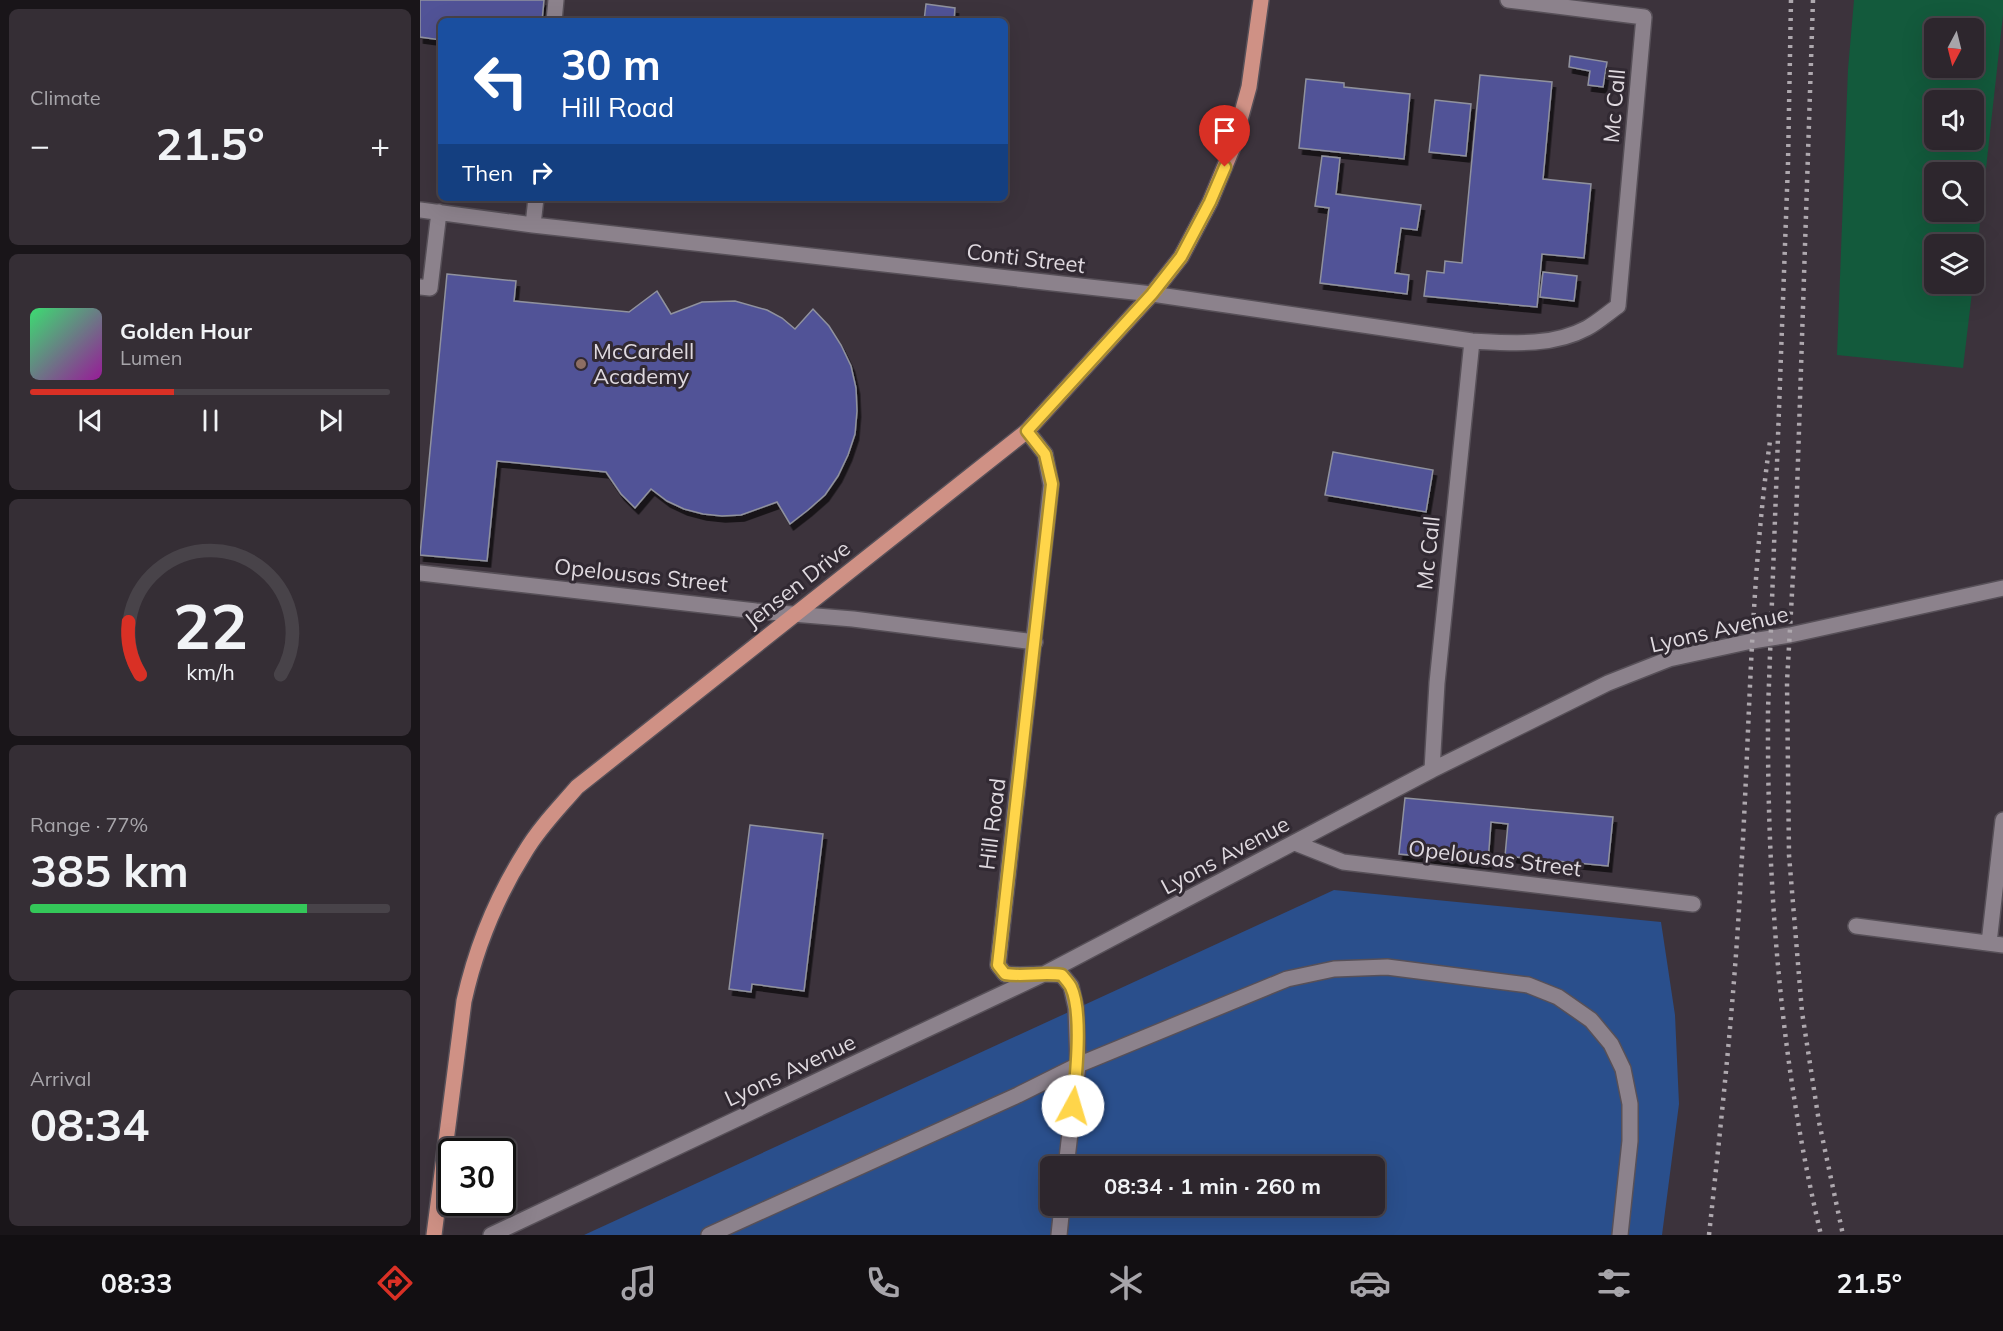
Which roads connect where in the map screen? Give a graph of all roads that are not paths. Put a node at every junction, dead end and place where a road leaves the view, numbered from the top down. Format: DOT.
graph roads {
  1 [pos="556,0"];
  2 [pos="1261,0"];
  3 [pos="1508,0"];
  4 [pos="554,18"];
  5 [pos="536,201"];
  6 [pos="420,210"];
  7 [pos="440,212"];
  8 [pos="533,225"];
  9 [pos="420,288"];
  10 [pos="1152,294"];
  11 [pos="1618,306"];
  12 [pos="1472,341"];
  13 [pos="1027,431"];
  14 [pos="420,573"];
  15 [pos="2003,588"];
  16 [pos="794,614"];
  17 [pos="1035,642"];
  18 [pos="1432,770"];
  19 [pos="2003,820"];
  20 [pos="1295,843"];
  21 [pos="1694,904"];
  22 [pos="1856,926"];
  23 [pos="1996,944"];
  24 [pos="1046,973"];
  25 [pos="1078,1065"];
  26 [pos="1067,1156"];
  27 [pos="1061,1216"];
  28 [pos="434,1235"];
  29 [pos="491,1235"];
  30 [pos="708,1235"];
  31 [pos="1059,1235"];
  32 [pos="1620,1235"];
  1 -- 4 [label="street"];
  2 -- 10 [label="main road, Jensen Drive"];
  3 -- 11 [label="street, Mc Call"];
  5 -- 8 [label="street"];
  6 -- 7 [label="street, Conti Street"];
  7 -- 8 [label="street, Conti Street"];
  7 -- 9 [label="street"];
  8 -- 10 [label="street, Conti Street"];
  10 -- 12 [label="street, Conti Street"];
  10 -- 13 [label="main road, Jensen Drive"];
  11 -- 12 [label="street, Conti Street"];
  12 -- 18 [label="street, Mc Call"];
  13 -- 16 [label="main road, Jensen Drive"];
  13 -- 17 [label="street, Hill Road"];
  14 -- 16 [label="street, Opelousas Street"];
  15 -- 18 [label="street, Lyons Avenue"];
  16 -- 17 [label="street, Opelousas Street"];
  16 -- 28 [label="main road, Jensen Drive"];
  17 -- 24 [label="street, Hill Road"];
  18 -- 20 [label="street, Lyons Avenue"];
  19 -- 23 [label="street"];
  20 -- 21 [label="street, Opelousas Street"];
  20 -- 24 [label="street, Lyons Avenue"];
  22 -- 23 [label="street"];
  24 -- 25 [label="street"];
  24 -- 29 [label="street, Lyons Avenue"];
  25 -- 26 [label="street"];
  25 -- 30 [label="street"];
  25 -- 32 [label="street"];
  27 -- 31 [label="street"];
}
